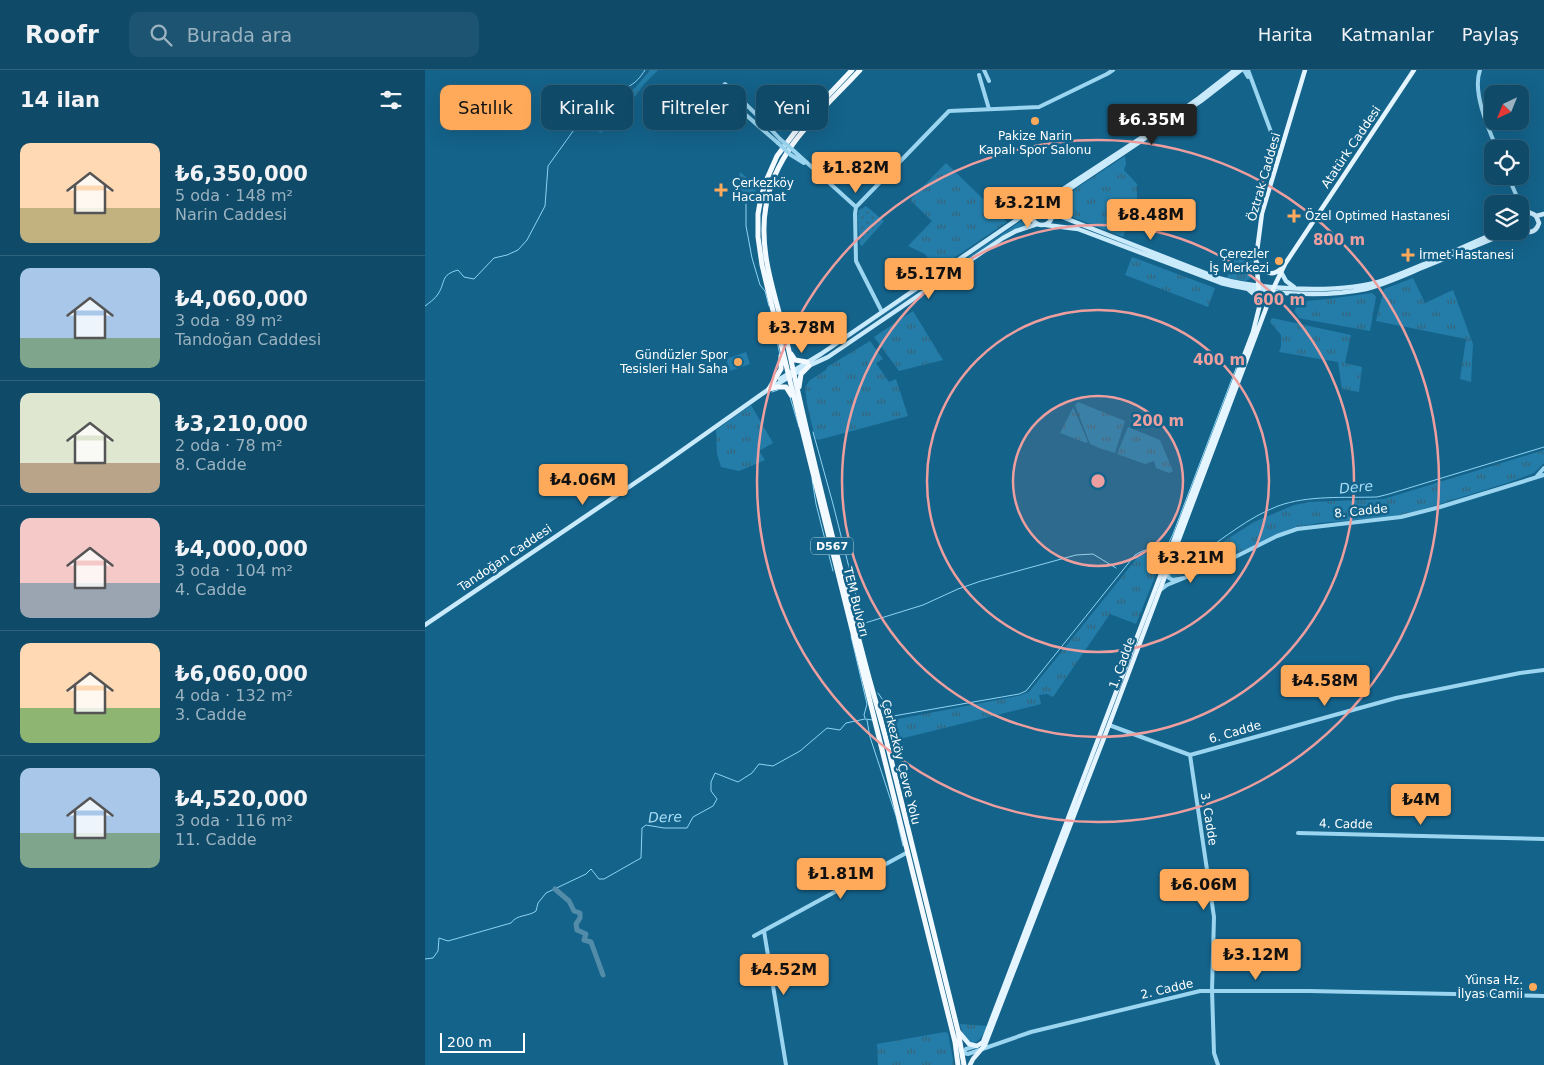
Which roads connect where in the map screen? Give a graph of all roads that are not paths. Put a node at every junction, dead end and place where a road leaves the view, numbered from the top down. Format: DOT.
graph roads {
  1 [pos="852,70"];
  2 [pos="860,70"];
  3 [pos="1113,70"];
  4 [pos="1235,70"];
  5 [pos="1242,70"];
  6 [pos="1247,70"];
  7 [pos="1305,70"];
  8 [pos="1415,70"];
  9 [pos="1480,70"];
  10 [pos="979,75"];
  11 [pos="1251,81"];
  12 [pos="989,109"];
  13 [pos="1494,140"];
  14 [pos="779,141"];
  15 [pos="1278,162"];
  16 [pos="856,207"];
  17 [pos="1037,207"];
  18 [pos="1052,212"];
  19 [pos="1531,213"];
  20 [pos="1544,214"];
  21 [pos="1536,216"];
  22 [pos="1541,222"];
  23 [pos="1037,224"];
  24 [pos="1046,225"];
  25 [pos="1529,232"];
  26 [pos="1484,238"];
  27 [pos="1489,240"];
  28 [pos="1256,262"];
  29 [pos="1285,264"];
  30 [pos="1257,271"];
  31 [pos="1281,272"];
  32 [pos="1374,284"];
  33 [pos="1247,287"];
  34 [pos="1295,288"];
  35 [pos="1259,289"];
  36 [pos="1273,289"];
  37 [pos="1332,291"];
  38 [pos="1285,292"];
  39 [pos="1268,303"];
  40 [pos="1259,304"];
  41 [pos="882,312"];
  42 [pos="779,335"];
  43 [pos="789,352"];
  44 [pos="821,353"];
  45 [pos="825,358"];
  46 [pos="808,364"];
  47 [pos="791,374"];
  48 [pos="769,389"];
  49 [pos="799,400"];
  50 [pos="797,408"];
  51 [pos="1544,468"];
  52 [pos="1544,475"];
  53 [pos="1537,477"];
  54 [pos="1173,548"];
  55 [pos="1169,556"];
  56 [pos="1167,571"];
  57 [pos="1184,578"];
  58 [pos="1159,591"];
  59 [pos="425,625"];
  60 [pos="1544,670"];
  61 [pos="876,715"];
  62 [pos="1109,725"];
  63 [pos="884,742"];
  64 [pos="1190,755"];
  65 [pos="1299,833"];
  66 [pos="1544,839"];
  67 [pos="908,852"];
  68 [pos="764,930"];
  69 [pos="754,936"];
  70 [pos="1212,990"];
  71 [pos="1544,996"];
  72 [pos="958,1031"];
  73 [pos="955,1042"];
  74 [pos="986,1045"];
  75 [pos="978,1048"];
  76 [pos="963,1053"];
  77 [pos="958,1056"];
  78 [pos="786,1065"];
  79 [pos="958,1065"];
  80 [pos="964,1065"];
  81 [pos="970,1065"];
  82 [pos="1218,1065"];
  1 -- 42 [label="highway, D567"];
  2 -- 43 [label="highway, D567"];
  3 -- 12 [label="street"];
  4 -- 17 [label="main road"];
  5 -- 11 [label="street"];
  5 -- 18 [label="main road"];
  6 -- 11 [label="street"];
  7 -- 15 [label="main road, Öztrak Caddesi"];
  8 -- 29 [label="main road, Atatürk Caddesi"];
  9 -- 13 [label="street"];
  10 -- 12 [label="street"];
  11 -- 15 [label="street"];
  12 -- 16 [label="street"];
  14 -- 14 [label="street"];
  14 -- 16 [label="street, bridge"];
  15 -- 28 [label="main road, Öztrak Caddesi"];
  16 -- 41 [label="street"];
  17 -- 18 [label="main road"];
  17 -- 23 [label="main road"];
  17 -- 41 [label="main road"];
  18 -- 24 [label="main road"];
  18 -- 33 [label="main road"];
  19 -- 21 [label="main road"];
  20 -- 21 [label="main road"];
  21 -- 22 [label="main road"];
  22 -- 25 [label="main road"];
  23 -- 24 [label="main road"];
  23 -- 45 [label="main road"];
  24 -- 33 [label="main road"];
  26 -- 32 [label="main road"];
  27 -- 32 [label="main road"];
  28 -- 29 [label="main road"];
  28 -- 30 [label="main road, Öztrak Caddesi"];
  29 -- 31 [label="main road, Atatürk Caddesi"];
  30 -- 33 [label="main road"];
  30 -- 35 [label="main road, Öztrak Caddesi"];
  31 -- 34 [label="main road"];
  31 -- 36 [label="main road, Atatürk Caddesi"];
  32 -- 37 [label="main road"];
  33 -- 35 [label="main road"];
  33 -- 40 [label="main road"];
  34 -- 36 [label="main road"];
  34 -- 37 [label="main road"];
  35 -- 36 [label="main road"];
  35 -- 40 [label="main road, 1. Cadde"];
  36 -- 38 [label="main road"];
  36 -- 39 [label="main road, 1. Cadde"];
  37 -- 38 [label="main road"];
  38 -- 39 [label="main road"];
  39 -- 54 [label="main road, 1. Cadde"];
  40 -- 54 [label="main road, 1. Cadde"];
  41 -- 44 [label="main road"];
  42 -- 47 [label="highway, D567"];
  42 -- 48 [label="highway"];
  43 -- 46 [label="highway"];
  43 -- 47 [label="highway, D567"];
  44 -- 45 [label="street"];
  44 -- 46 [label="main road"];
  45 -- 46 [label="main road"];
  46 -- 47 [label="main road, Tandoğan Caddesi"];
  46 -- 49 [label="highway"];
  47 -- 48 [label="main road, Tandoğan Caddesi"];
  47 -- 49 [label="highway, D567"];
  47 -- 50 [label="highway, TEM Bulvarı / D567"];
  48 -- 50 [label="highway"];
  48 -- 59 [label="main road, Tandoğan Caddesi"];
  49 -- 61 [label="highway, Çerkezköy Çevre Yolu / D567"];
  50 -- 61 [label="highway, TEM Bulvarı / D567"];
  51 -- 53 [label="street"];
  52 -- 53 [label="street, 8. Cadde"];
  53 -- 57 [label="street, 8. Cadde"];
  54 -- 55 [label="main road, 1. Cadde"];
  55 -- 56 [label="main road, 1. Cadde"];
  55 -- 74 [label="main road, 1. Cadde"];
  56 -- 57 [label="street"];
  56 -- 58 [label="main road, 1. Cadde"];
  57 -- 58 [label="street, 8. Cadde"];
  58 -- 62 [label="main road, 1. Cadde"];
  60 -- 64 [label="street, 6. Cadde"];
  61 -- 63 [label="highway, Çerkezköy Çevre Yolu / D567"];
  62 -- 64 [label="street"];
  62 -- 74 [label="main road, 1. Cadde"];
  63 -- 67 [label="highway, Çerkezköy Çevre Yolu / D567"];
  63 -- 72 [label="highway, Çerkezköy Çevre Yolu / D567"];
  64 -- 70 [label="street, 3. Cadde"];
  65 -- 66 [label="street, 4. Cadde"];
  67 -- 68 [label="street"];
  67 -- 73 [label="highway, D567"];
  68 -- 69 [label="street"];
  68 -- 78 [label="street"];
  70 -- 71 [label="street, 2. Cadde"];
  70 -- 74 [label="street, 2. Cadde"];
  70 -- 82 [label="street, 3. Cadde"];
  72 -- 75 [label="main road"];
  72 -- 76 [label="highway, Çerkezköy Çevre Yolu / D567"];
  73 -- 76 [label="street"];
  73 -- 77 [label="highway, D567"];
  74 -- 75 [label="main road"];
  75 -- 76 [label="street"];
  75 -- 81 [label="main road"];
  76 -- 77 [label="street"];
  76 -- 80 [label="highway, D567"];
  77 -- 79 [label="highway, D567"];
}
